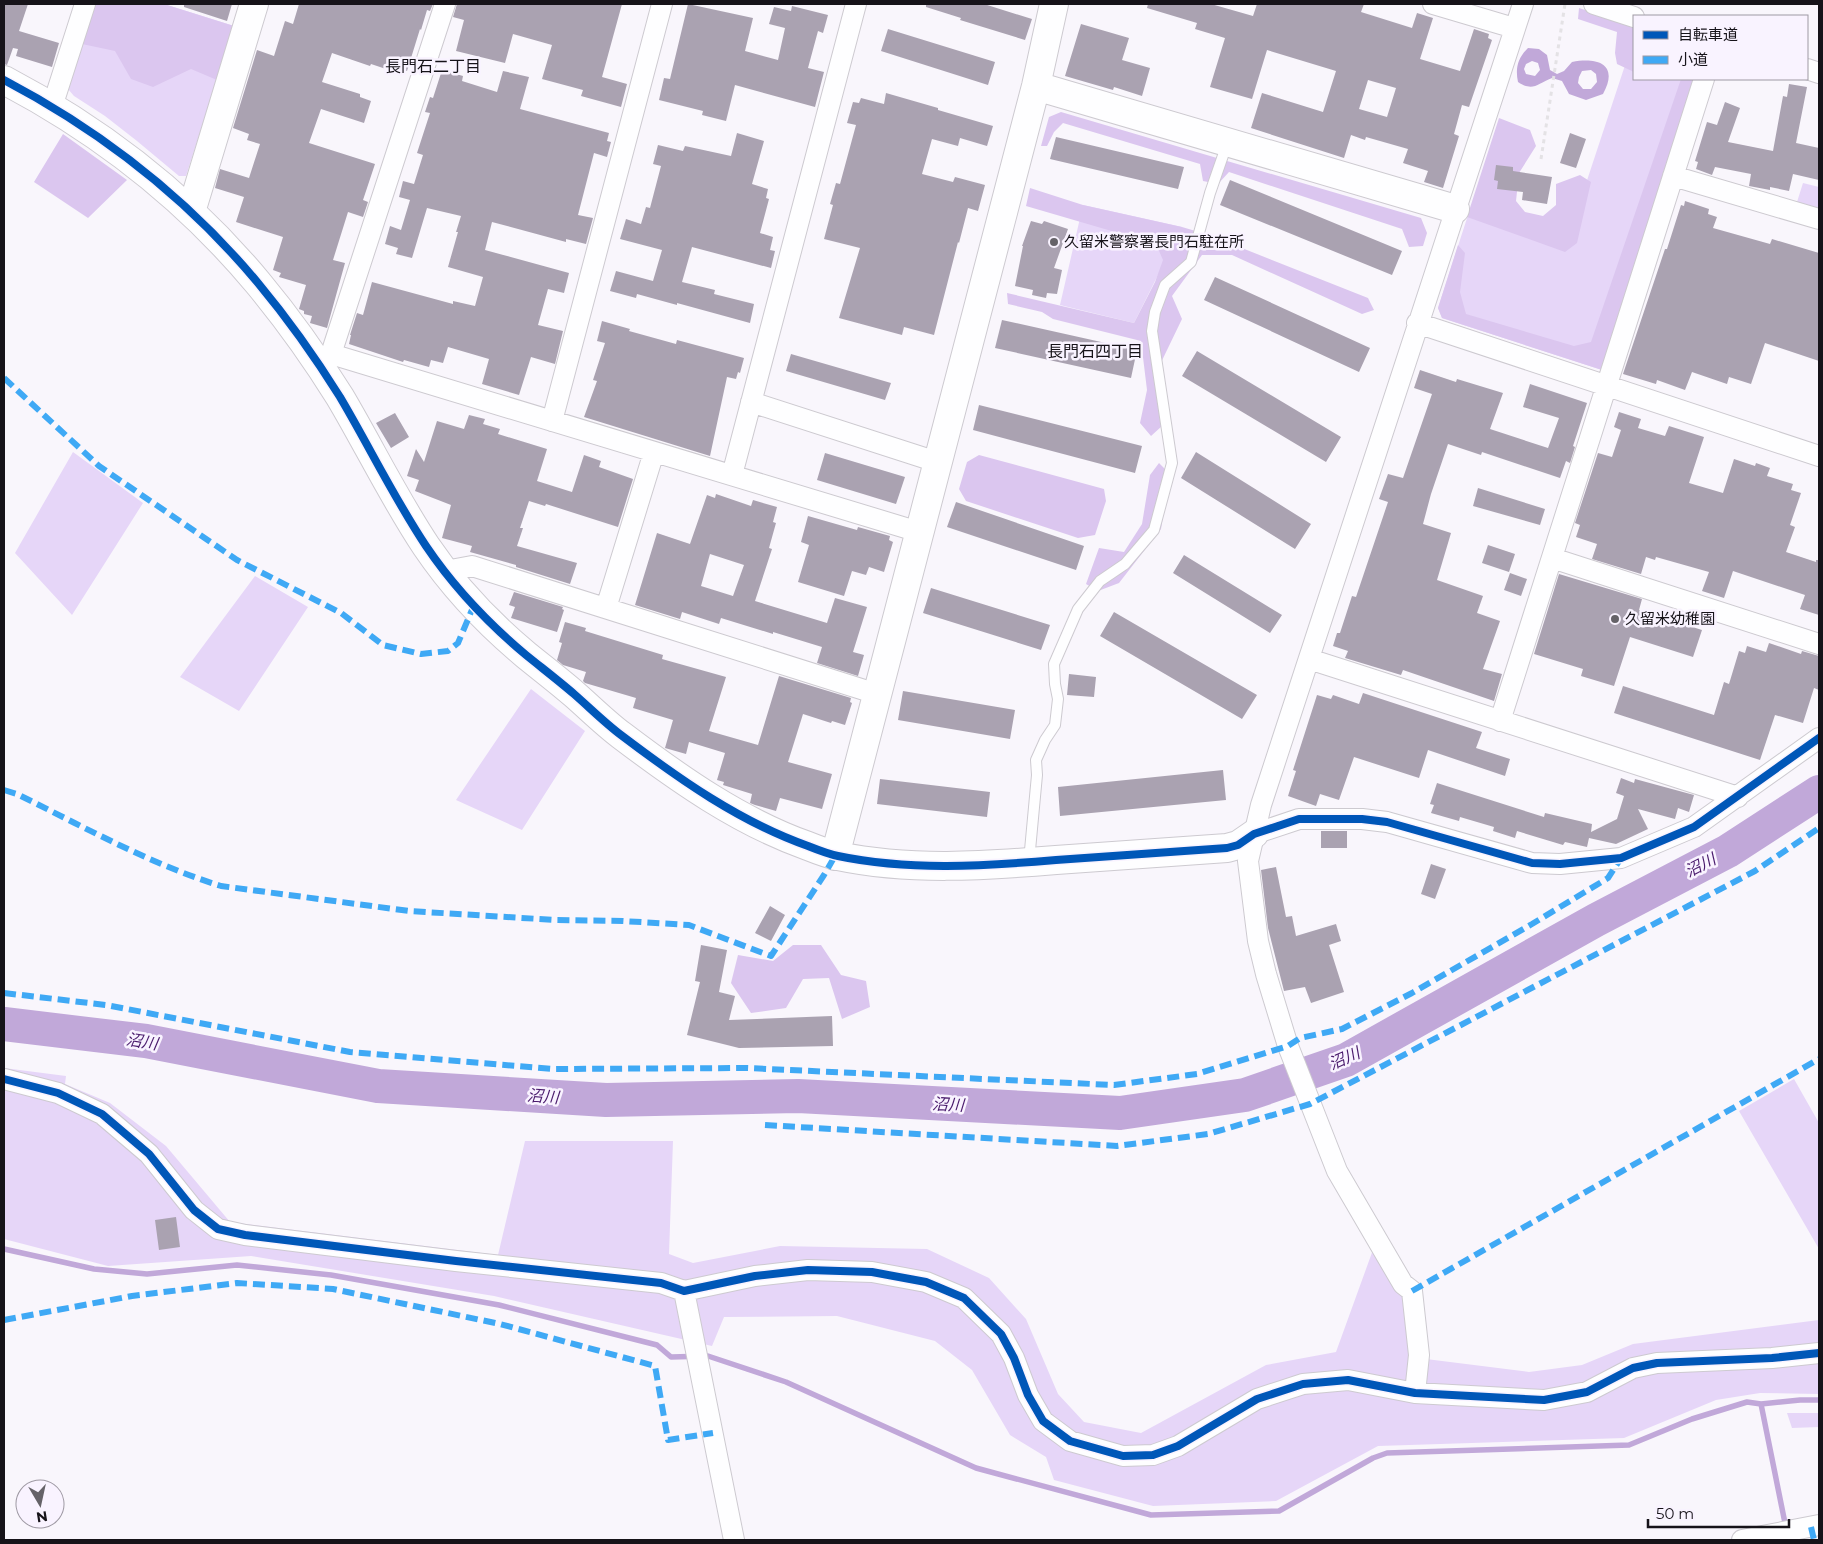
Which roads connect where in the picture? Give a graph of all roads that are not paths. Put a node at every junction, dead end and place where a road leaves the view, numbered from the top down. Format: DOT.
graph roads {
  1 [pos="85,4"];
  2 [pos="254,4"];
  3 [pos="445,4"];
  4 [pos="662,4"];
  5 [pos="856,4"];
  6 [pos="1054,4"];
  7 [pos="1433,4"];
  8 [pos="1523,4"];
  9 [pos="1594,4"];
  10 [pos="1633,17"];
  11 [pos="1514,28"];
  12 [pos="4,80"];
  13 [pos="1704,80"];
  14 [pos="1036,86"];
  15 [pos="52,107"];
  16 [pos="1227,142"];
  17 [pos="1673,176"];
  18 [pos="1455,209"];
  19 [pos="191,212"];
  20 [pos="1819,219"];
  21 [pos="1417,323"];
  22 [pos="323,356"];
  23 [pos="1606,386"];
  24 [pos="751,402"];
  25 [pos="552,421"];
  26 [pos="654,452"];
  27 [pos="1819,456"];
  28 [pos="937,462"];
  29 [pos="732,475"];
  30 [pos="919,532"];
  31 [pos="1552,558"];
  32 [pos="445,571"];
  33 [pos="606,608"];
  34 [pos="1819,644"];
  35 [pos="1309,659"];
  36 [pos="877,694"];
  37 [pos="1500,721"];
  38 [pos="1819,738"];
  39 [pos="1738,797"];
  40 [pos="1254,834"];
  41 [pos="835,856"];
  42 [pos="1029,862"];
  43 [pos="4,1079"];
  44 [pos="684,1291"];
  45 [pos="1819,1353"];
  46 [pos="1415,1393"];
  47 [pos="1812,1526"];
  48 [pos="734,1540"];
  49 [pos="1742,1540"];
  1 -- 15 [label="street"];
  2 -- 19 [label="street"];
  3 -- 22 [label="street"];
  4 -- 25 [label="street"];
  5 -- 24 [label="street"];
  6 -- 14 [label="street"];
  7 -- 11 [label="street"];
  8 -- 11 [label="street"];
  9 -- 10 [label="street"];
  11 -- 18 [label="street"];
  12 -- 15 [label="street"];
  13 -- 17 [label="street"];
  14 -- 16 [label="street"];
  14 -- 28 [label="street"];
  15 -- 19 [label="street"];
  16 -- 18 [label="street"];
  16 -- 42 [label="lane"];
  17 -- 20 [label="street"];
  17 -- 23 [label="street"];
  18 -- 21 [label="street"];
  19 -- 22 [label="street"];
  21 -- 23 [label="street"];
  21 -- 35 [label="street"];
  22 -- 25 [label="street"];
  22 -- 32 [label="street"];
  23 -- 27 [label="street"];
  23 -- 31 [label="street"];
  24 -- 28 [label="street"];
  24 -- 29 [label="street"];
  25 -- 26 [label="street"];
  26 -- 29 [label="street"];
  26 -- 33 [label="street"];
  28 -- 30 [label="street"];
  29 -- 30 [label="street"];
  30 -- 36 [label="street"];
  31 -- 34 [label="street"];
  31 -- 37 [label="street"];
  32 -- 33 [label="street"];
  32 -- 41 [label="street"];
  33 -- 36 [label="street"];
  35 -- 37 [label="street"];
  35 -- 40 [label="street"];
  36 -- 41 [label="street"];
  37 -- 39 [label="street"];
  38 -- 39 [label="street"];
  39 -- 40 [label="street"];
  40 -- 42 [label="street"];
  40 -- 46 [label="street"];
  41 -- 42 [label="street"];
  43 -- 44 [label="street"];
  44 -- 46 [label="street"];
  44 -- 48 [label="street"];
  45 -- 46 [label="street"];
  47 -- 49 [label="street"];
}
